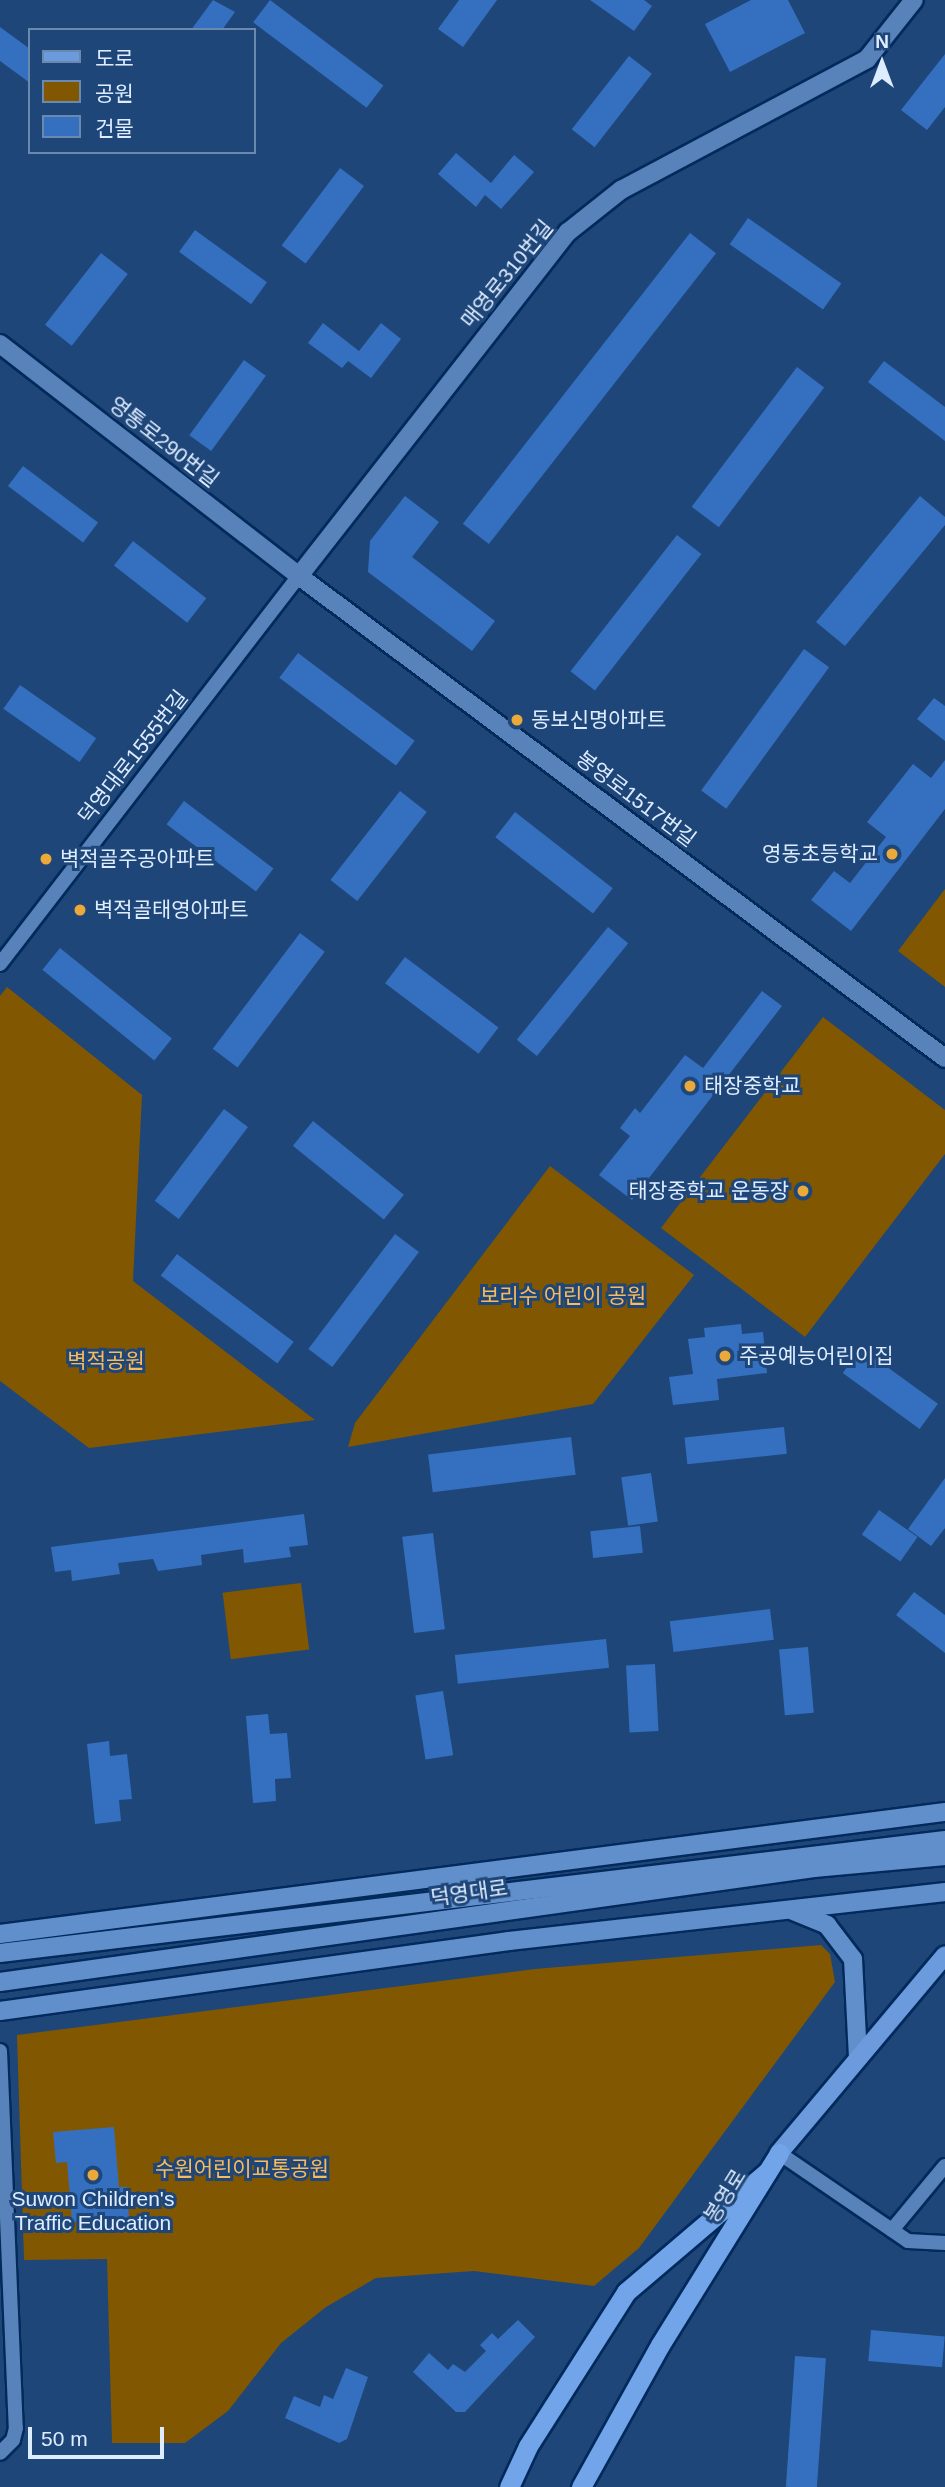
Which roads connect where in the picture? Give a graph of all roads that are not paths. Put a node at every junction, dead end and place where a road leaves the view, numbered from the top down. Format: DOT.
graph roads {
  1 [pos="914,0"];
  2 [pos="0,344"];
  3 [pos="299,576"];
  4 [pos="0,964"];
  5 [pos="945,1058"];
  6 [pos="945,1812"];
  7 [pos="945,1840"];
  8 [pos="945,1856"];
  9 [pos="945,1892"];
  10 [pos="793,1911"];
  11 [pos="0,1934"];
  12 [pos="0,1953"];
  13 [pos="945,1955"];
  14 [pos="0,1982"];
  15 [pos="0,2011"];
  16 [pos="0,2051"];
  17 [pos="858,2058"];
  18 [pos="779,2153"];
  19 [pos="945,2166"];
  20 [pos="767,2172"];
  21 [pos="892,2230"];
  22 [pos="945,2243"];
  23 [pos="0,2453"];
  24 [pos="509,2487"];
  25 [pos="581,2487"];
  1 -- 3 [label="street, 매영로310번길"];
  2 -- 3 [label="street, 영통로290번길"];
  3 -- 4 [label="street, 덕영대로1555번길"];
  3 -- 5 [label="street, 봉영로1517번길"];
  6 -- 11 [label="main road"];
  7 -- 12 [label="main road, 덕영대로"];
  8 -- 14 [label="main road, 덕영대로"];
  9 -- 10 [label="main road"];
  10 -- 15 [label="main road"];
  10 -- 17 [label="main road"];
  13 -- 17 [label="main road, 봉영로"];
  16 -- 23 [label="street"];
  17 -- 18 [label="main road, 봉영로"];
  18 -- 20 [label="highway, 봉영로"];
  18 -- 21 [label="street"];
  19 -- 21 [label="street"];
  20 -- 24 [label="highway"];
  20 -- 25 [label="highway, 봉영로"];
  21 -- 22 [label="street"];
}
